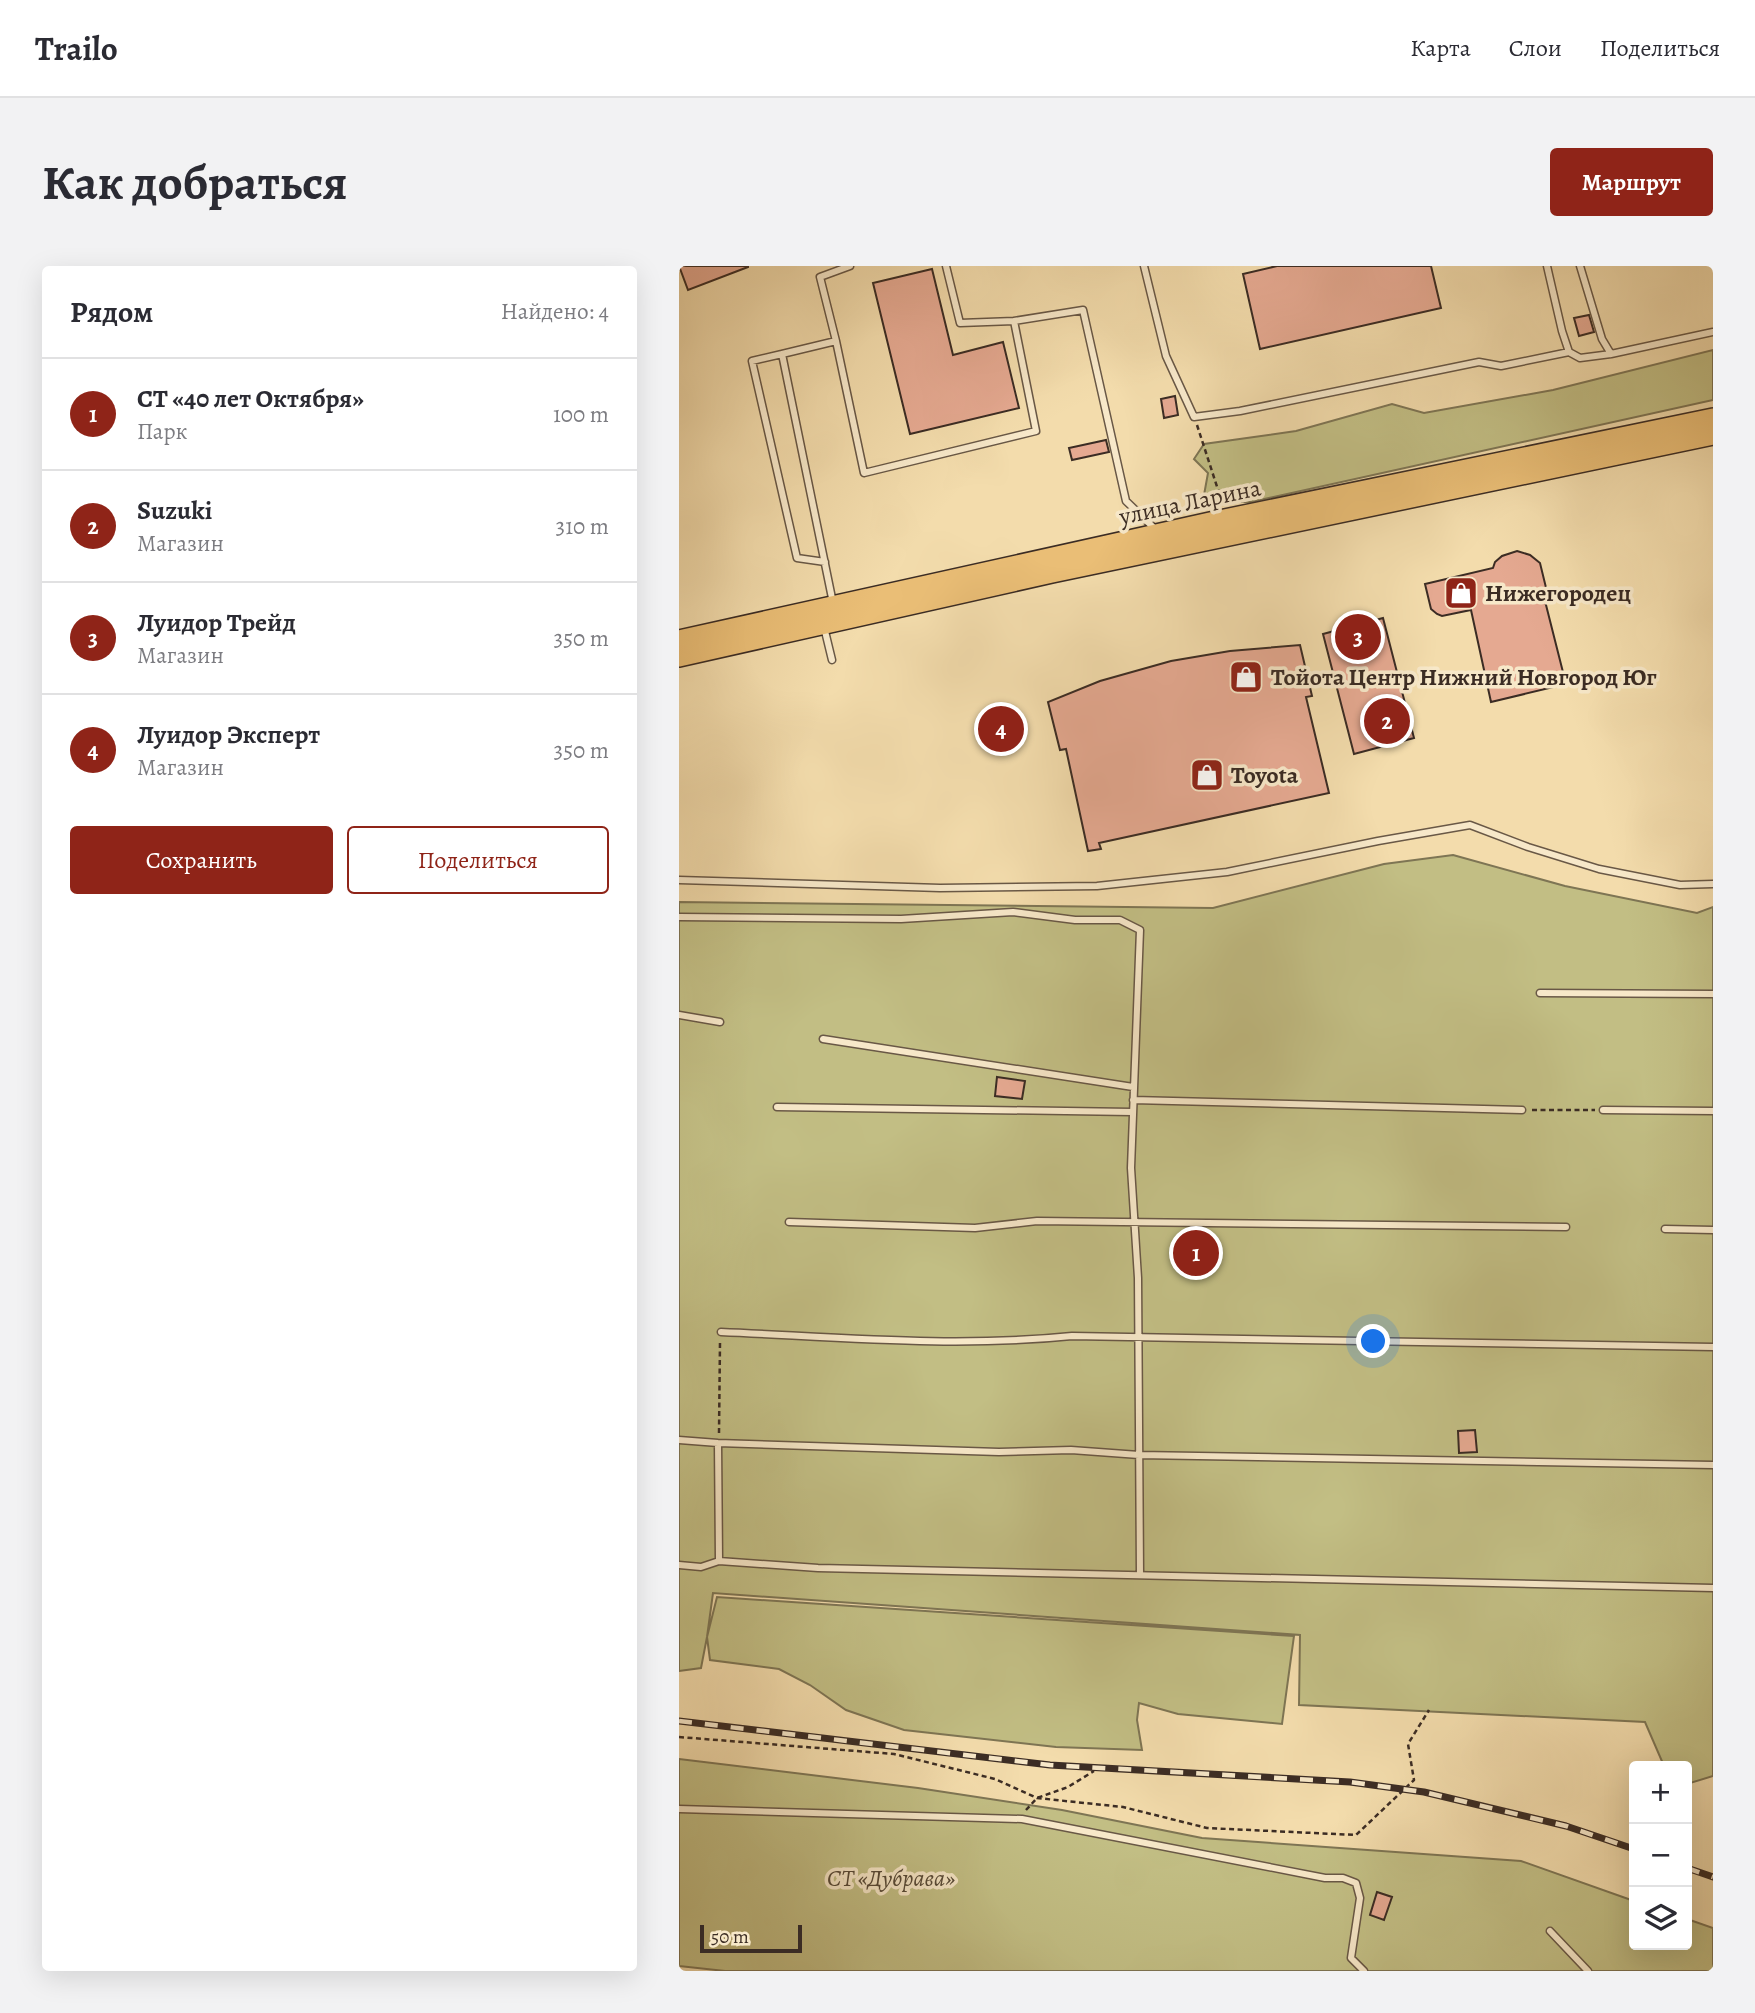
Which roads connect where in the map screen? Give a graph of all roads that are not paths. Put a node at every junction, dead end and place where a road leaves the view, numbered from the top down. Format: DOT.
graph roads {
  1 [pos="850,266"];
  2 [pos="946,266"];
  3 [pos="1144,266"];
  4 [pos="1547,266"];
  5 [pos="1580,266"];
  6 [pos="1014,321"];
  7 [pos="1713,332"];
  8 [pos="836,341"];
  9 [pos="1569,352"];
  10 [pos="782,354"];
  11 [pos="1611,354"];
  12 [pos="1713,418"];
  13 [pos="1713,435"];
  14 [pos="1159,533"];
  15 [pos="825,562"];
  16 [pos="834,605"];
  17 [pos="824,624"];
  18 [pos="679,640"];
  19 [pos="679,657"];
  20 [pos="832,660"];
  21 [pos="679,880"];
  22 [pos="1713,884"];
  23 [pos="679,917"];
  24 [pos="1540,993"];
  25 [pos="1713,994"];
  26 [pos="679,1015"];
  27 [pos="720,1022"];
  28 [pos="824,1039"];
  29 [pos="1133,1087"];
  30 [pos="1133,1100"];
  31 [pos="777,1107"];
  32 [pos="1522,1110"];
  33 [pos="1603,1110"];
  34 [pos="1713,1111"];
  35 [pos="1132,1112"];
  36 [pos="789,1222"];
  37 [pos="1134,1223"];
  38 [pos="1566,1227"];
  39 [pos="1665,1229"];
  40 [pos="1713,1230"];
  41 [pos="720,1332"];
  42 [pos="1136,1338"];
  43 [pos="1713,1347"];
  44 [pos="679,1440"];
  45 [pos="719,1443"];
  46 [pos="1139,1455"];
  47 [pos="1713,1465"];
  48 [pos="719,1561"];
  49 [pos="679,1565"];
  50 [pos="1140,1574"];
  51 [pos="1713,1588"];
  52 [pos="679,1809"];
  53 [pos="1550,1931"];
  54 [pos="1364,1971"];
  55 [pos="1588,1971"];
  1 -- 8 [label="lane"];
  2 -- 6 [label="lane"];
  3 -- 9 [label="lane"];
  4 -- 9 [label="lane"];
  5 -- 11 [label="lane"];
  6 -- 8 [label="lane"];
  6 -- 14 [label="lane"];
  7 -- 11 [label="lane"];
  8 -- 10 [label="lane"];
  9 -- 11 [label="lane"];
  10 -- 15 [label="lane"];
  10 -- 15 [label="lane"];
  12 -- 14 [label="main road, улица Ларина"];
  13 -- 17 [label="main road, улица Ларина"];
  14 -- 16 [label="main road, улица Ларина"];
  15 -- 16 [label="lane"];
  16 -- 18 [label="main road, улица Ларина"];
  17 -- 19 [label="main road, улица Ларина"];
  17 -- 20 [label="lane"];
  21 -- 22 [label="lane"];
  23 -- 29 [label="lane"];
  24 -- 25 [label="lane"];
  26 -- 27 [label="lane"];
  28 -- 29 [label="lane"];
  29 -- 30 [label="lane"];
  30 -- 32 [label="lane"];
  30 -- 35 [label="lane"];
  31 -- 35 [label="lane"];
  33 -- 34 [label="lane"];
  35 -- 37 [label="lane"];
  36 -- 37 [label="lane"];
  37 -- 38 [label="lane"];
  37 -- 42 [label="lane"];
  39 -- 40 [label="lane"];
  41 -- 42 [label="lane"];
  42 -- 43 [label="lane"];
  42 -- 46 [label="lane"];
  44 -- 45 [label="lane"];
  45 -- 46 [label="lane"];
  45 -- 48 [label="lane"];
  46 -- 47 [label="lane"];
  46 -- 50 [label="lane"];
  48 -- 49 [label="lane"];
  48 -- 50 [label="lane"];
  50 -- 51 [label="lane"];
  52 -- 54 [label="lane"];
  53 -- 55 [label="lane"];
}
